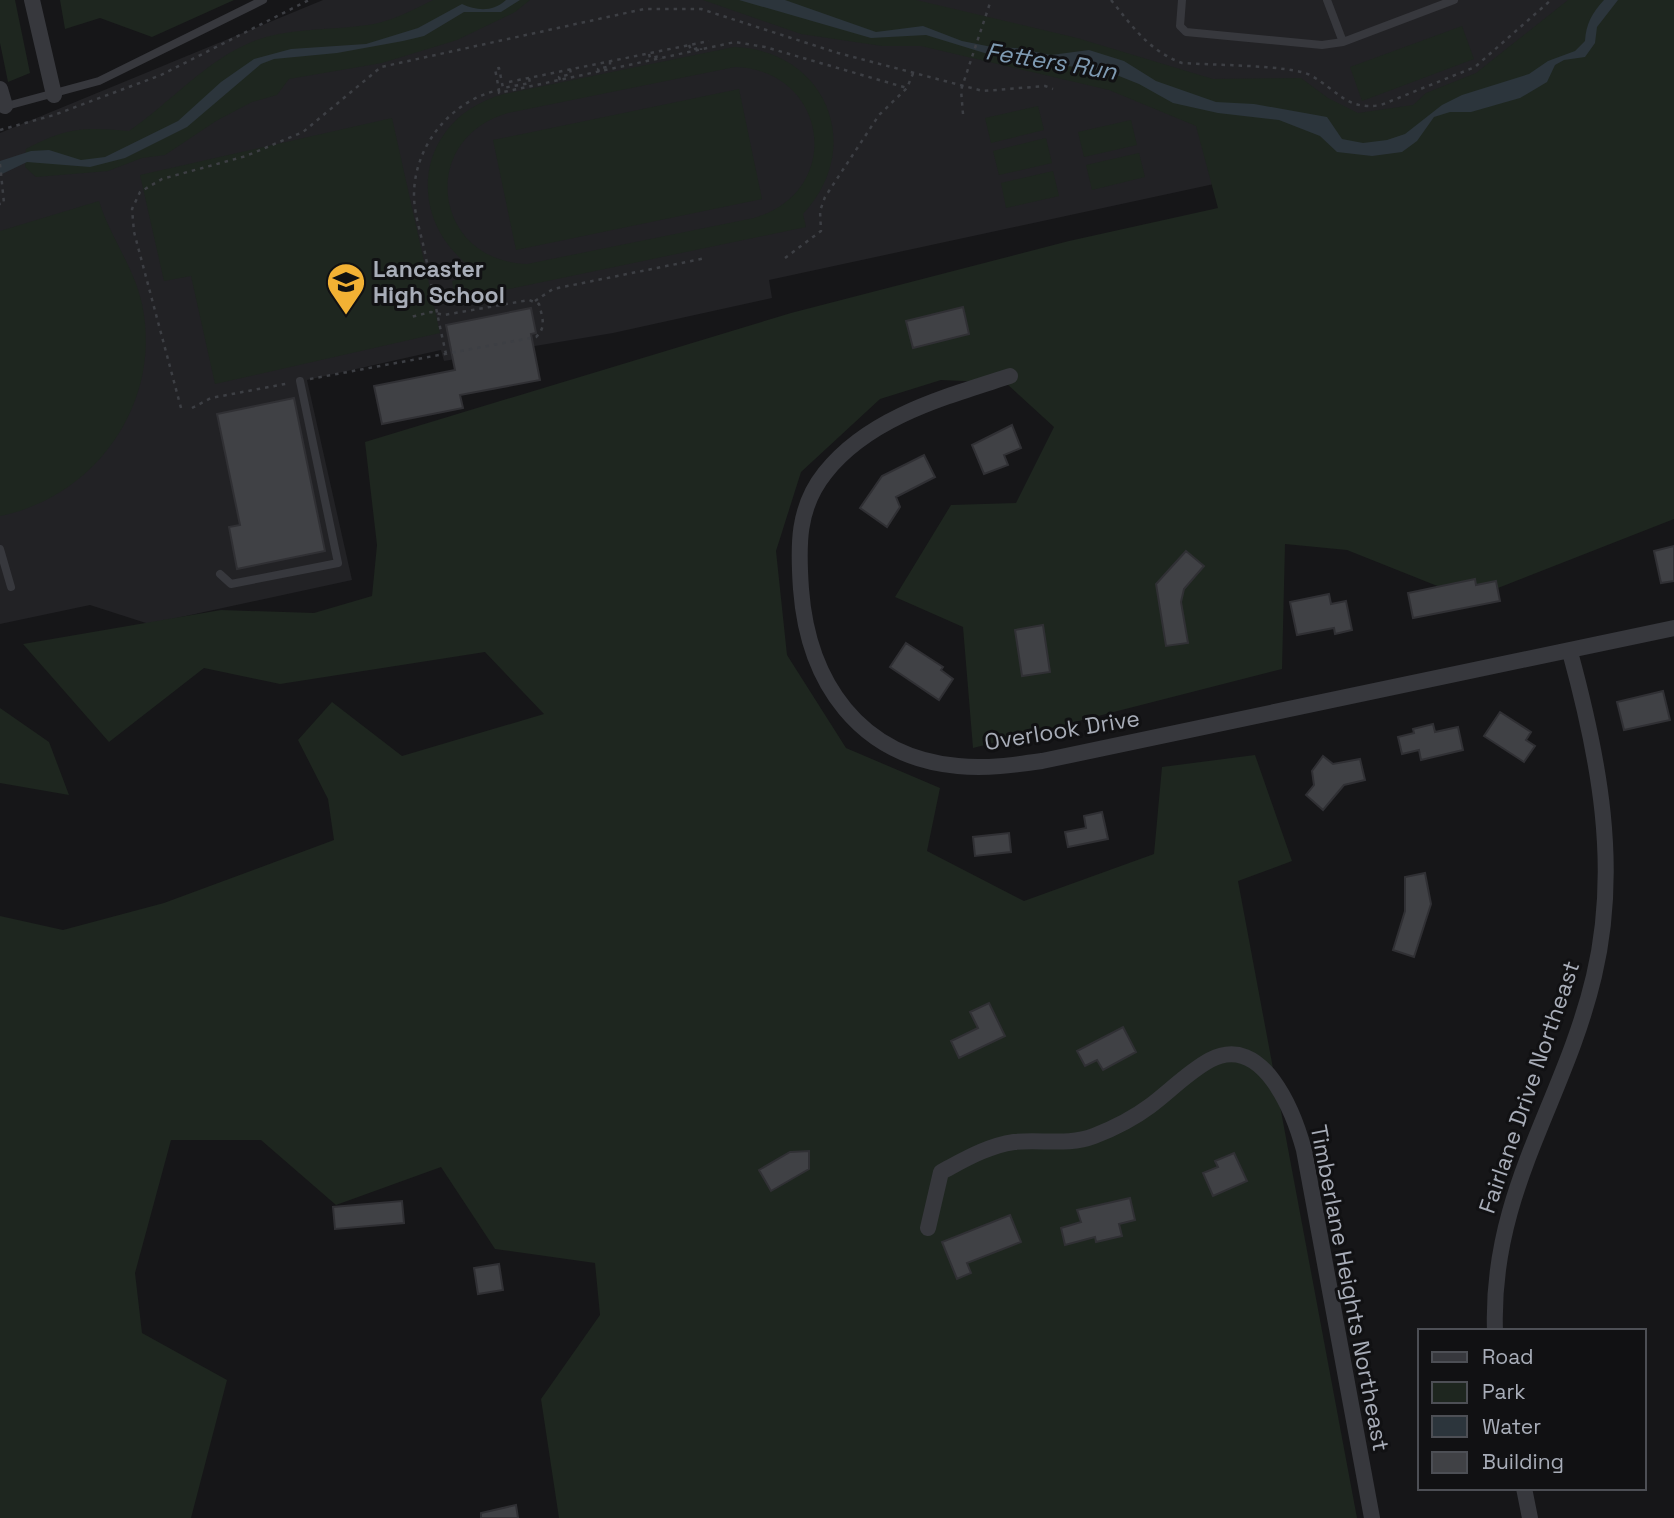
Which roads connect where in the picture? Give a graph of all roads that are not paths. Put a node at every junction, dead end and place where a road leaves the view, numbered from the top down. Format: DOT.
graph roads {
  1 [pos="32,0"];
  2 [pos="263,0"];
  3 [pos="1182,0"];
  4 [pos="1327,0"];
  5 [pos="1454,0"];
  6 [pos="1343,42"];
  7 [pos="0,89"];
  8 [pos="54,95"];
  9 [pos="3,107"];
  10 [pos="1010,376"];
  11 [pos="300,381"];
  12 [pos="0,549"];
  13 [pos="220,574"];
  14 [pos="11,587"];
  15 [pos="1674,628"];
  16 [pos="1570,652"];
  17 [pos="928,1227"];
  18 [pos="1495,1329"];
  19 [pos="1524,1490"];
  20 [pos="1372,1518"];
  21 [pos="1530,1518"];
  1 -- 8 [label="street"];
  2 -- 8 [label="lane"];
  3 -- 6 [label="lane"];
  4 -- 6 [label="lane"];
  5 -- 6 [label="lane"];
  7 -- 9 [label="street"];
  8 -- 9 [label="lane"];
  10 -- 16 [label="street, Overlook Drive"];
  11 -- 13 [label="lane"];
  12 -- 14 [label="lane"];
  15 -- 16 [label="street, Overlook Drive"];
  16 -- 18 [label="street, Fairlane Drive Northeast"];
  17 -- 20 [label="street, Timberlane Heights Northeast"];
  19 -- 21 [label="street"];
}
